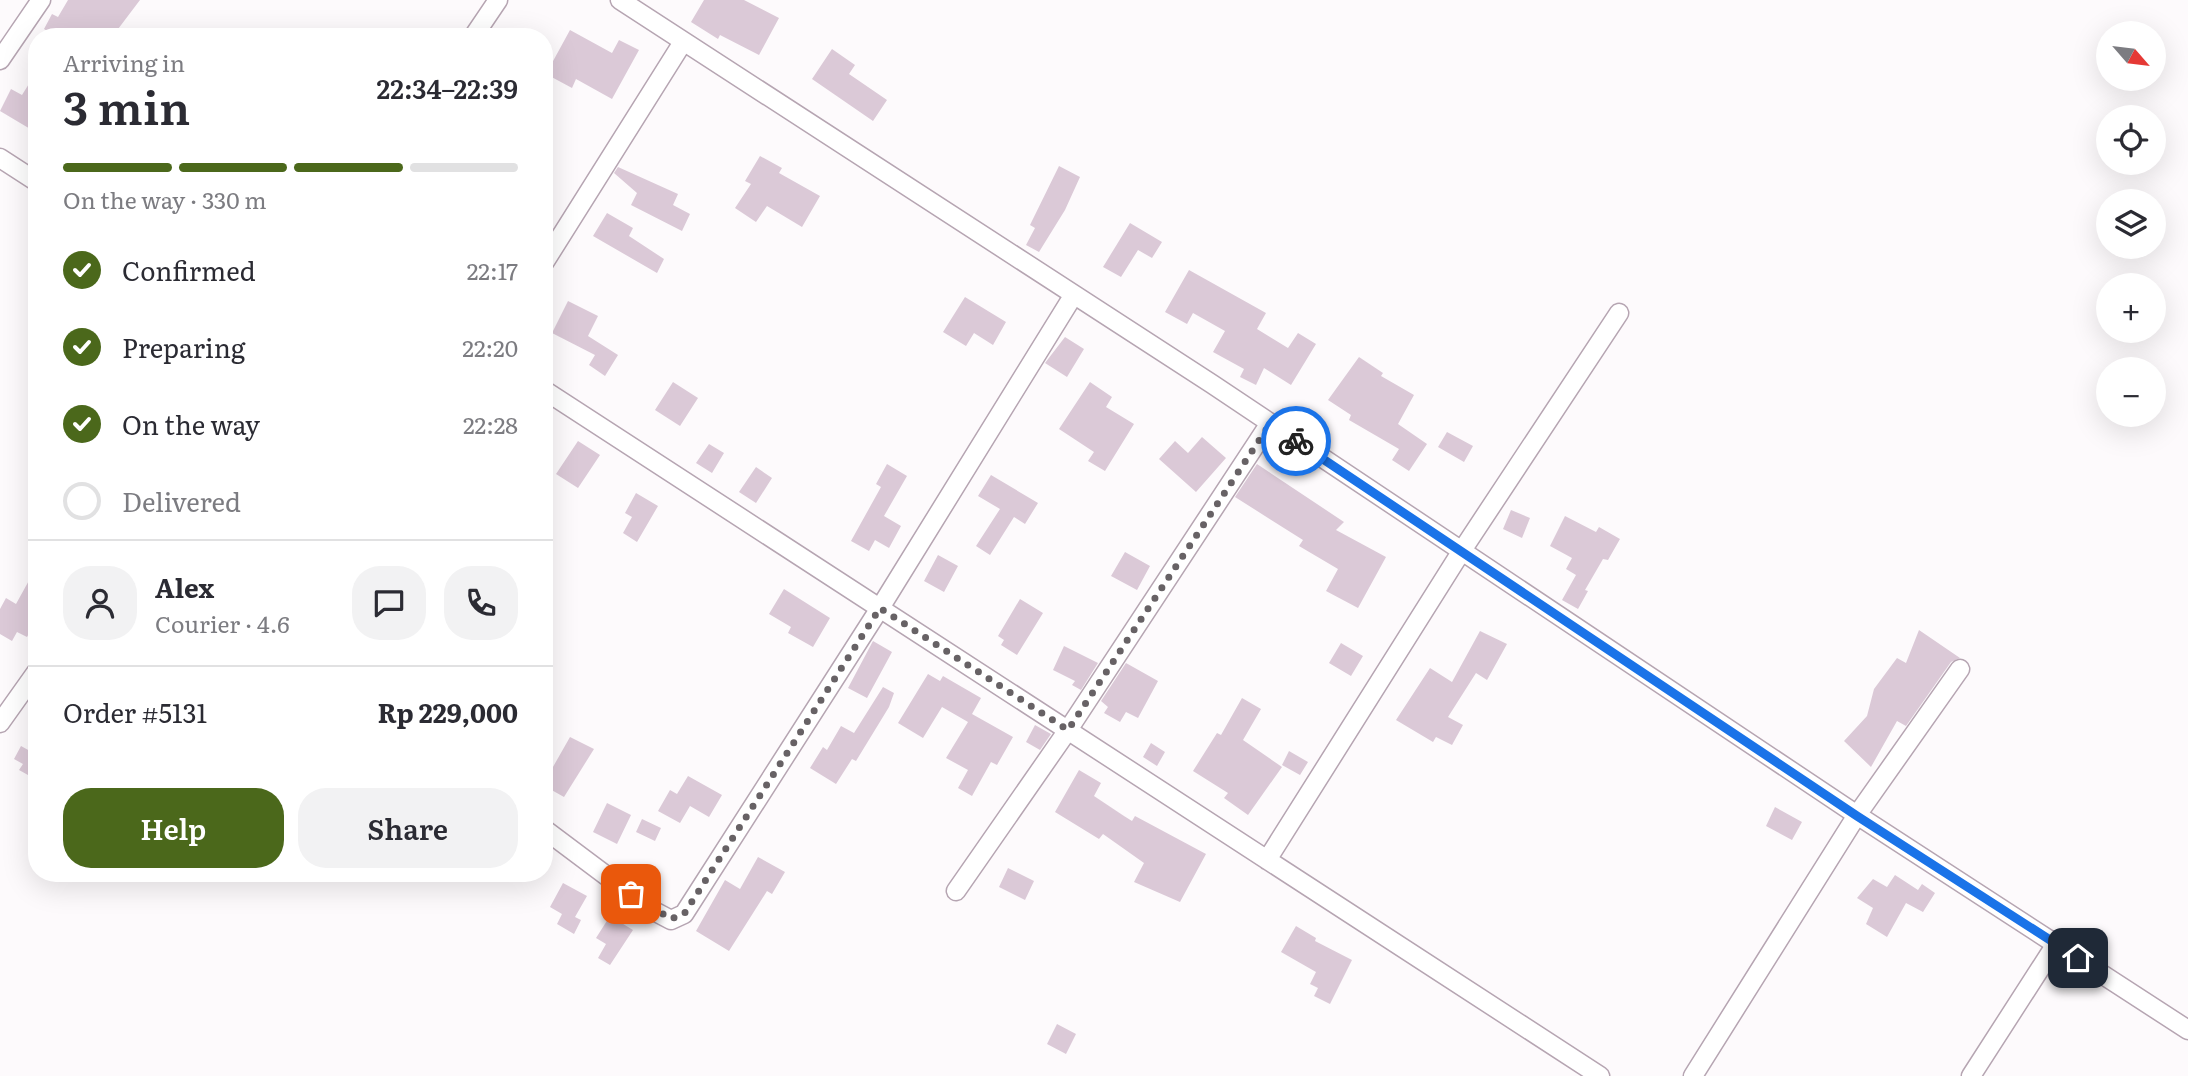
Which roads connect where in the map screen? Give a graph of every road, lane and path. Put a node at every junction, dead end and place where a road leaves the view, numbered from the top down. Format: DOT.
graph roads {
  1 [pos="41,0"];
  2 [pos="498,0"];
  3 [pos="620,0"];
  4 [pos="479,28"];
  5 [pos="683,42"];
  6 [pos="0,60"];
  7 [pos="0,158"];
  8 [pos="28,176"];
  9 [pos="553,249"];
  10 [pos="1073,296"];
  11 [pos="1619,313"];
  12 [pos="553,396"];
  13 [pos="1270,424"];
  14 [pos="1461,552"];
  15 [pos="880,608"];
  16 [pos="1960,669"];
  17 [pos="28,684"];
  18 [pos="0,723"];
  19 [pos="1068,730"];
  20 [pos="1857,816"];
  21 [pos="553,836"];
  22 [pos="1267,860"];
  23 [pos="956,891"];
  24 [pos="2056,944"];
  25 [pos="2188,1030"];
  26 [pos="1600,1076"];
  27 [pos="1693,1076"];
  28 [pos="1971,1076"];
  1 -- 6 [label="street"];
  2 -- 4 [label="street"];
  3 -- 5 [label="street"];
  5 -- 9 [label="street"];
  5 -- 10 [label="street"];
  7 -- 8 [label="street"];
  10 -- 13 [label="street"];
  10 -- 15 [label="street"];
  11 -- 14 [label="street"];
  12 -- 15 [label="street"];
  13 -- 14 [label="street"];
  13 -- 19 [label="street"];
  14 -- 20 [label="street"];
  14 -- 22 [label="street"];
  15 -- 19 [label="street"];
  15 -- 21 [label="street"];
  16 -- 20 [label="street"];
  17 -- 18 [label="street"];
  19 -- 22 [label="street"];
  19 -- 23 [label="street"];
  20 -- 24 [label="street"];
  20 -- 27 [label="street"];
  22 -- 26 [label="street"];
  24 -- 25 [label="street"];
  24 -- 28 [label="street"];
}
